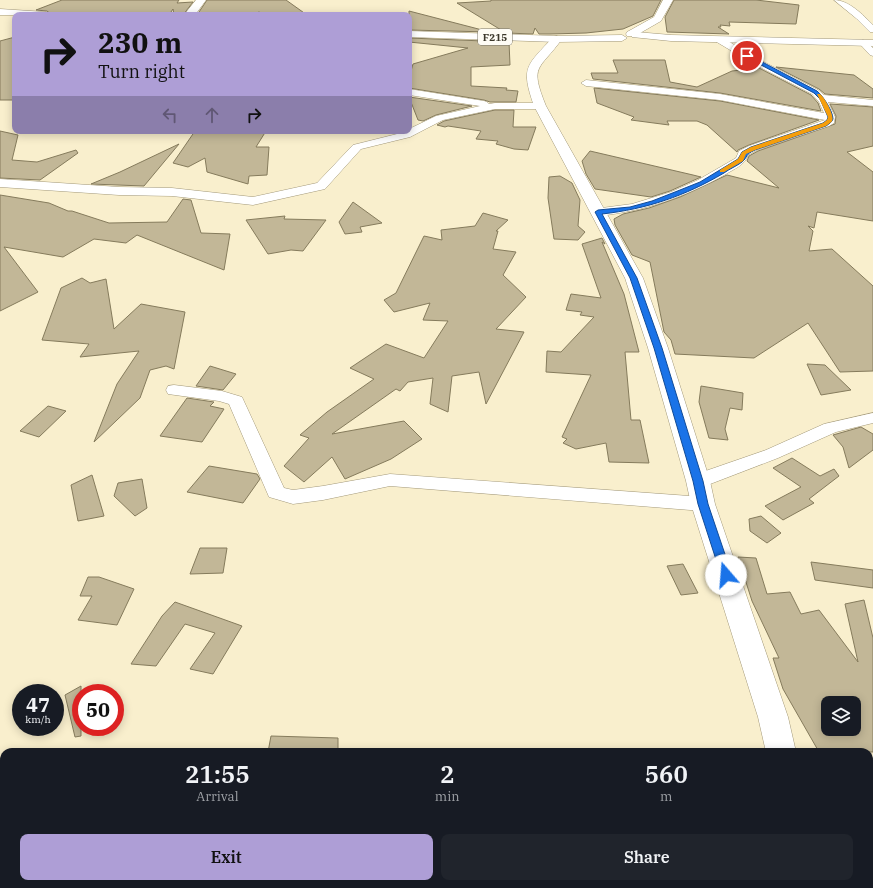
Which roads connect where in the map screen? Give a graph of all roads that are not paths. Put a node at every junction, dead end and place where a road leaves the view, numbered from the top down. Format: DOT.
graph roads {
  1 [pos="201,0"];
  2 [pos="668,0"];
  3 [pos="838,0"];
  4 [pos="0,12"];
  5 [pos="193,12"];
  6 [pos="12,13"];
  7 [pos="873,30"];
  8 [pos="412,34"];
  9 [pos="629,36"];
  10 [pos="557,39"];
  11 [pos="718,39"];
  12 [pos="868,43"];
  13 [pos="873,53"];
  14 [pos="586,83"];
  15 [pos="412,92"];
  16 [pos="822,98"];
  17 [pos="873,103"];
  18 [pos="495,106"];
  19 [pos="540,106"];
  20 [pos="830,117"];
  21 [pos="412,132"];
  22 [pos="408,134"];
  23 [pos="0,183"];
  24 [pos="598,212"];
  25 [pos="174,390"];
  26 [pos="873,418"];
  27 [pos="698,481"];
  28 [pos="703,504"];
  29 [pos="780,748"];
  1 -- 5 [label="main road"];
  2 -- 9 [label="main road"];
  3 -- 7 [label="street"];
  4 -- 6 [label="main road"];
  8 -- 10 [label="main road, F215"];
  9 -- 10 [label="main road, F215"];
  9 -- 11 [label="main road, F215"];
  10 -- 19 [label="main road"];
  11 -- 12 [label="main road, F215"];
  11 -- 16 [label="street"];
  12 -- 13 [label="street"];
  14 -- 20 [label="street"];
  15 -- 18 [label="street"];
  16 -- 17 [label="street"];
  16 -- 20 [label="street"];
  18 -- 19 [label="street"];
  18 -- 21 [label="street"];
  19 -- 24 [label="main road"];
  20 -- 24 [label="street"];
  22 -- 23 [label="street"];
  24 -- 27 [label="main road"];
  25 -- 28 [label="street"];
  26 -- 27 [label="street"];
  27 -- 28 [label="main road"];
  28 -- 29 [label="main road"];
}
